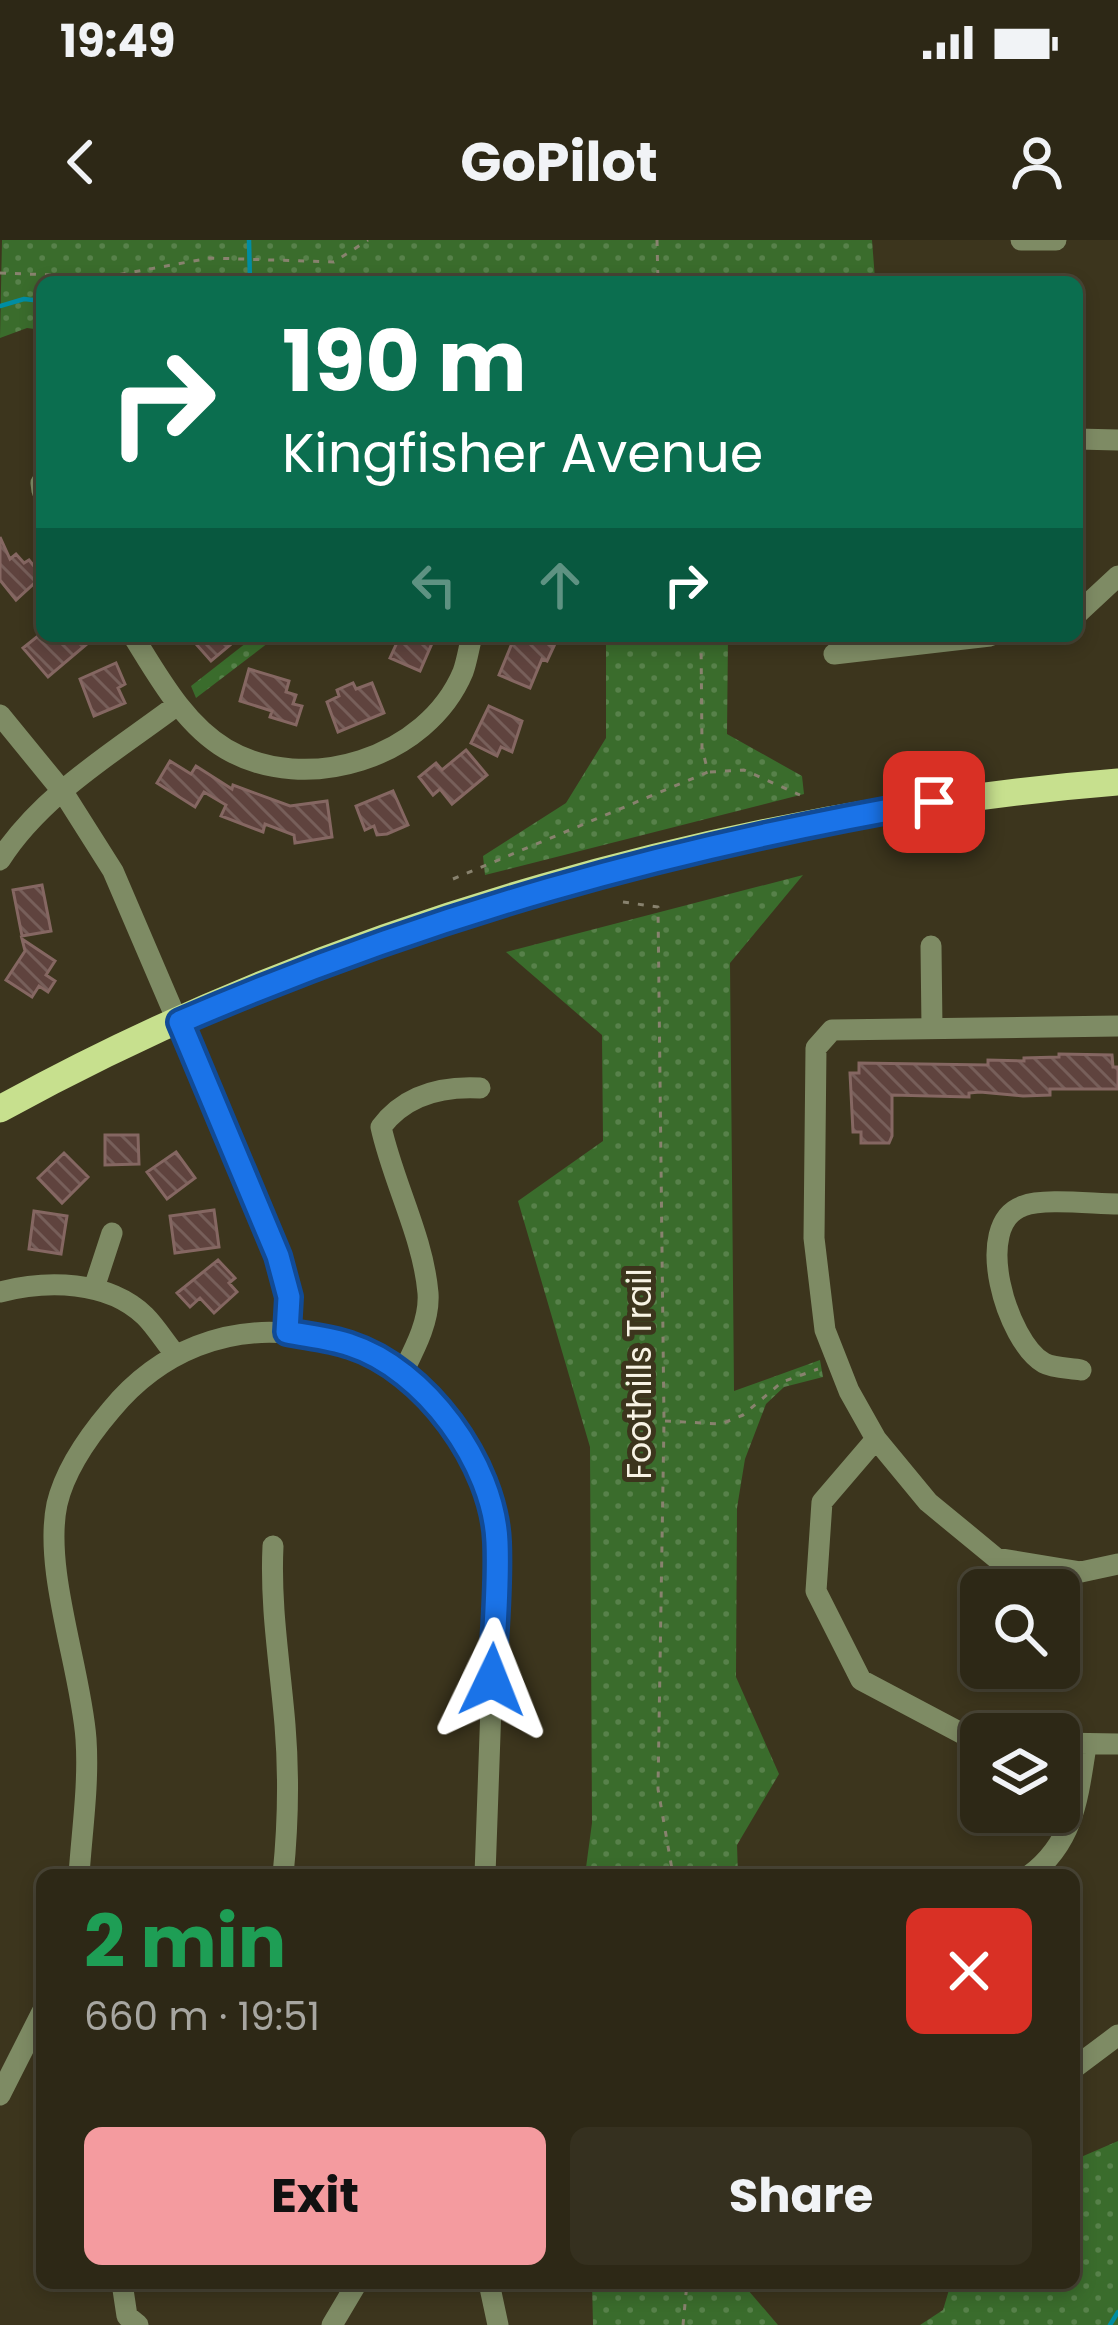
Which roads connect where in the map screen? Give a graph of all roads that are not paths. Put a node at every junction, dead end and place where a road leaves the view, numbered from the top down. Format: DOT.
graph roads {
  1 [pos="1021,240"];
  2 [pos="1056,240"];
  3 [pos="1083,439"];
  4 [pos="1118,440"];
  5 [pos="1118,576"];
  6 [pos="1083,608"];
  7 [pos="137,642"];
  8 [pos="470,642"];
  9 [pos="938,642"];
  10 [pos="835,654"];
  11 [pos="177,704"];
  12 [pos="0,715"];
  13 [pos="1118,782"];
  14 [pos="63,792"];
  15 [pos="0,860"];
  16 [pos="931,946"];
  17 [pos="180,1022"];
  18 [pos="1118,1026"];
  19 [pos="932,1028"];
  20 [pos="481,1088"];
  21 [pos="0,1109"];
  22 [pos="1118,1204"];
  23 [pos="112,1233"];
  24 [pos="94,1288"];
  25 [pos="0,1292"];
  26 [pos="287,1332"];
  27 [pos="175,1354"];
  28 [pos="1081,1370"];
  29 [pos="402,1374"];
  30 [pos="875,1438"];
  31 [pos="273,1546"];
  32 [pos="1118,1564"];
  33 [pos="960,1732"];
  34 [pos="1118,1744"];
  35 [pos="1080,1746"];
  36 [pos="1086,1746"];
  37 [pos="79,1869"];
  38 [pos="284,1869"];
  39 [pos="485,1869"];
  40 [pos="1038,1869"];
  41 [pos="36,2024"];
  42 [pos="1118,2035"];
  43 [pos="1080,2064"];
  44 [pos="0,2095"];
  45 [pos="123,2289"];
  46 [pos="353,2289"];
  47 [pos="490,2289"];
  48 [pos="138,2325"];
  49 [pos="332,2325"];
  50 [pos="498,2325"];
  1 -- 2 [label="street"];
  3 -- 4 [label="street"];
  5 -- 6 [label="street"];
  7 -- 11 [label="street"];
  8 -- 11 [label="street"];
  9 -- 10 [label="street"];
  11 -- 14 [label="street"];
  12 -- 14 [label="street"];
  13 -- 17 [label="main road"];
  14 -- 15 [label="street"];
  14 -- 17 [label="street"];
  16 -- 19 [label="street"];
  17 -- 21 [label="main road"];
  17 -- 26 [label="street"];
  18 -- 19 [label="street"];
  19 -- 30 [label="street"];
  20 -- 29 [label="street"];
  22 -- 28 [label="street"];
  23 -- 24 [label="street"];
  24 -- 25 [label="street"];
  24 -- 27 [label="street"];
  26 -- 27 [label="street"];
  26 -- 29 [label="street"];
  27 -- 37 [label="street"];
  29 -- 39 [label="street"];
  30 -- 32 [label="street"];
  30 -- 33 [label="street"];
  31 -- 38 [label="street"];
  34 -- 36 [label="street"];
  35 -- 36 [label="street"];
  36 -- 40 [label="street"];
  41 -- 44 [label="street"];
  42 -- 43 [label="street"];
  45 -- 48 [label="street"];
  46 -- 49 [label="street"];
  47 -- 50 [label="street"];
}
